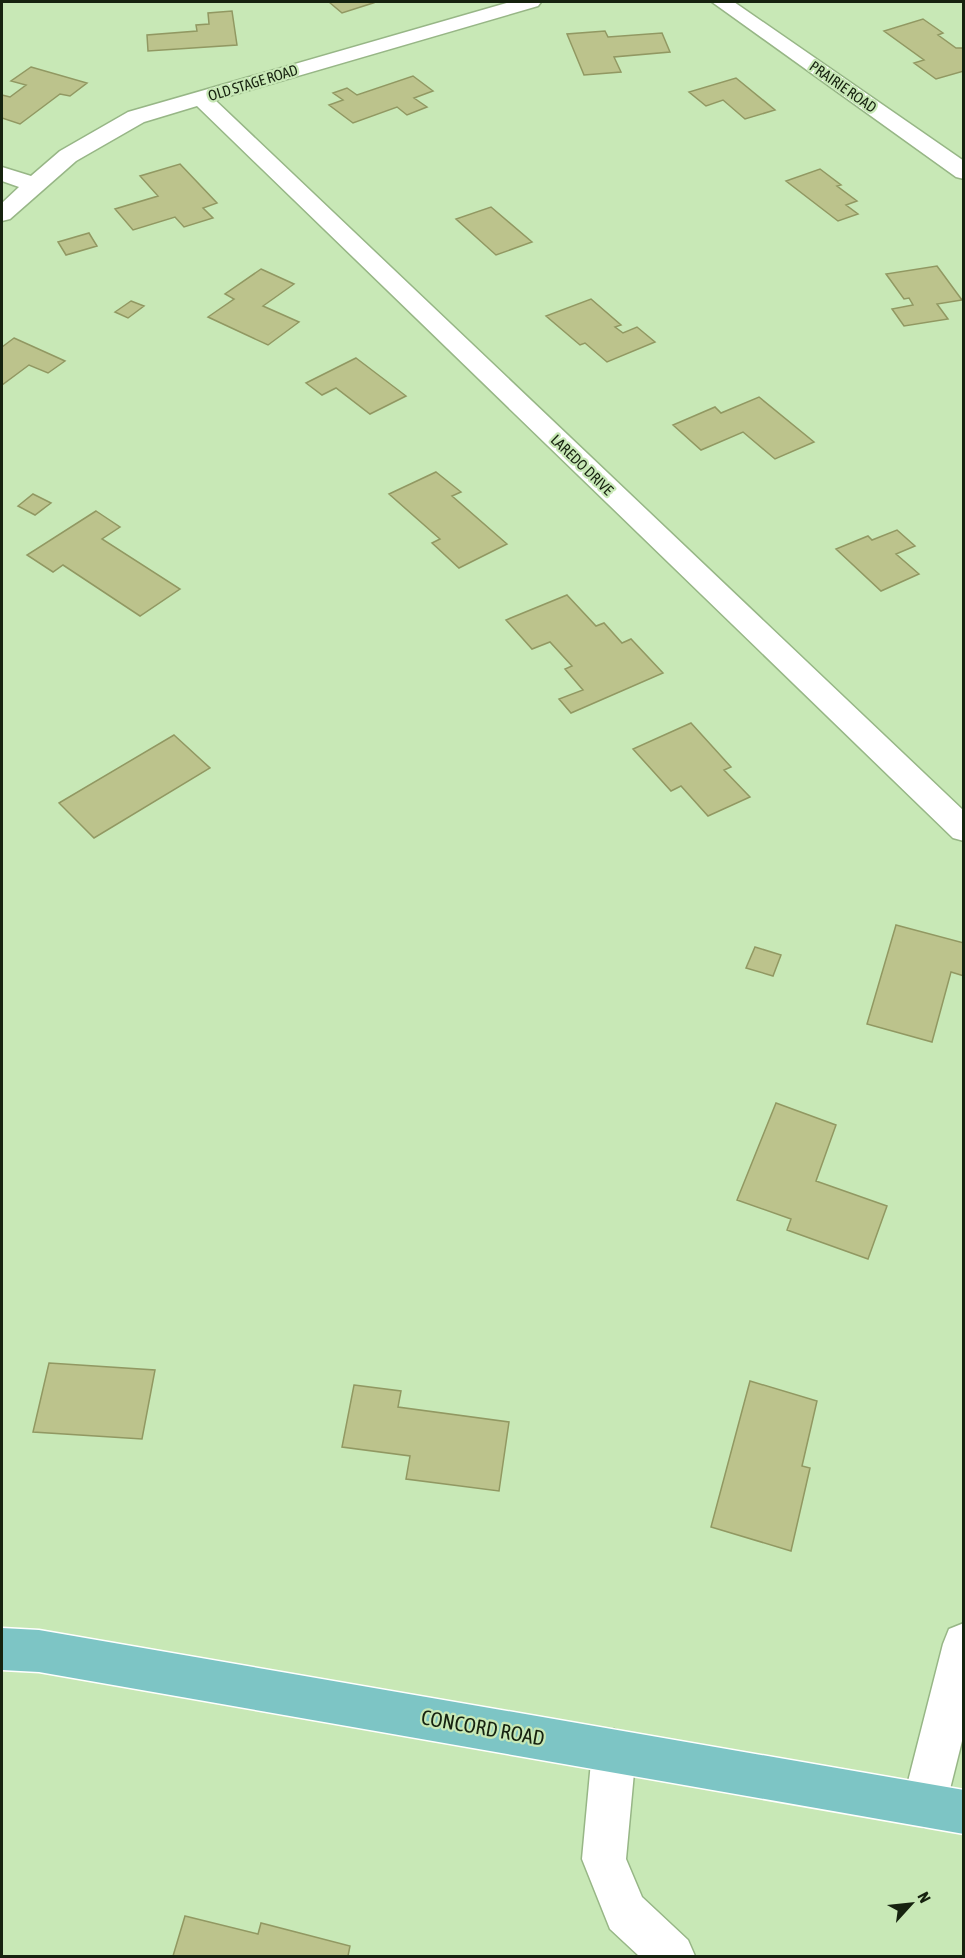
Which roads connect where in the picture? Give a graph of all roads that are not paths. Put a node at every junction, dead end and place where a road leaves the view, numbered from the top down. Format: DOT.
graph roads {
  1 [pos="531,2"];
  2 [pos="722,2"];
  3 [pos="201,98"];
  4 [pos="963,172"];
  5 [pos="2,174"];
  6 [pos="35,185"];
  7 [pos="2,214"];
  8 [pos="963,830"];
  9 [pos="963,1644"];
  10 [pos="2,1649"];
  11 [pos="614,1751"];
  12 [pos="944,1808"];
  13 [pos="672,1956"];
  1 -- 3 [label="street, OLD STAGE ROAD"];
  2 -- 4 [label="street, PRAIRIE ROAD"];
  3 -- 6 [label="street, OLD STAGE ROAD"];
  3 -- 8 [label="street, LAREDO DRIVE"];
  5 -- 6 [label="street"];
  6 -- 7 [label="street, OLD STAGE ROAD"];
  9 -- 12 [label="street"];
  10 -- 11 [label="main road, CONCORD ROAD"];
  11 -- 12 [label="main road, CONCORD ROAD"];
  11 -- 13 [label="street"];
}
